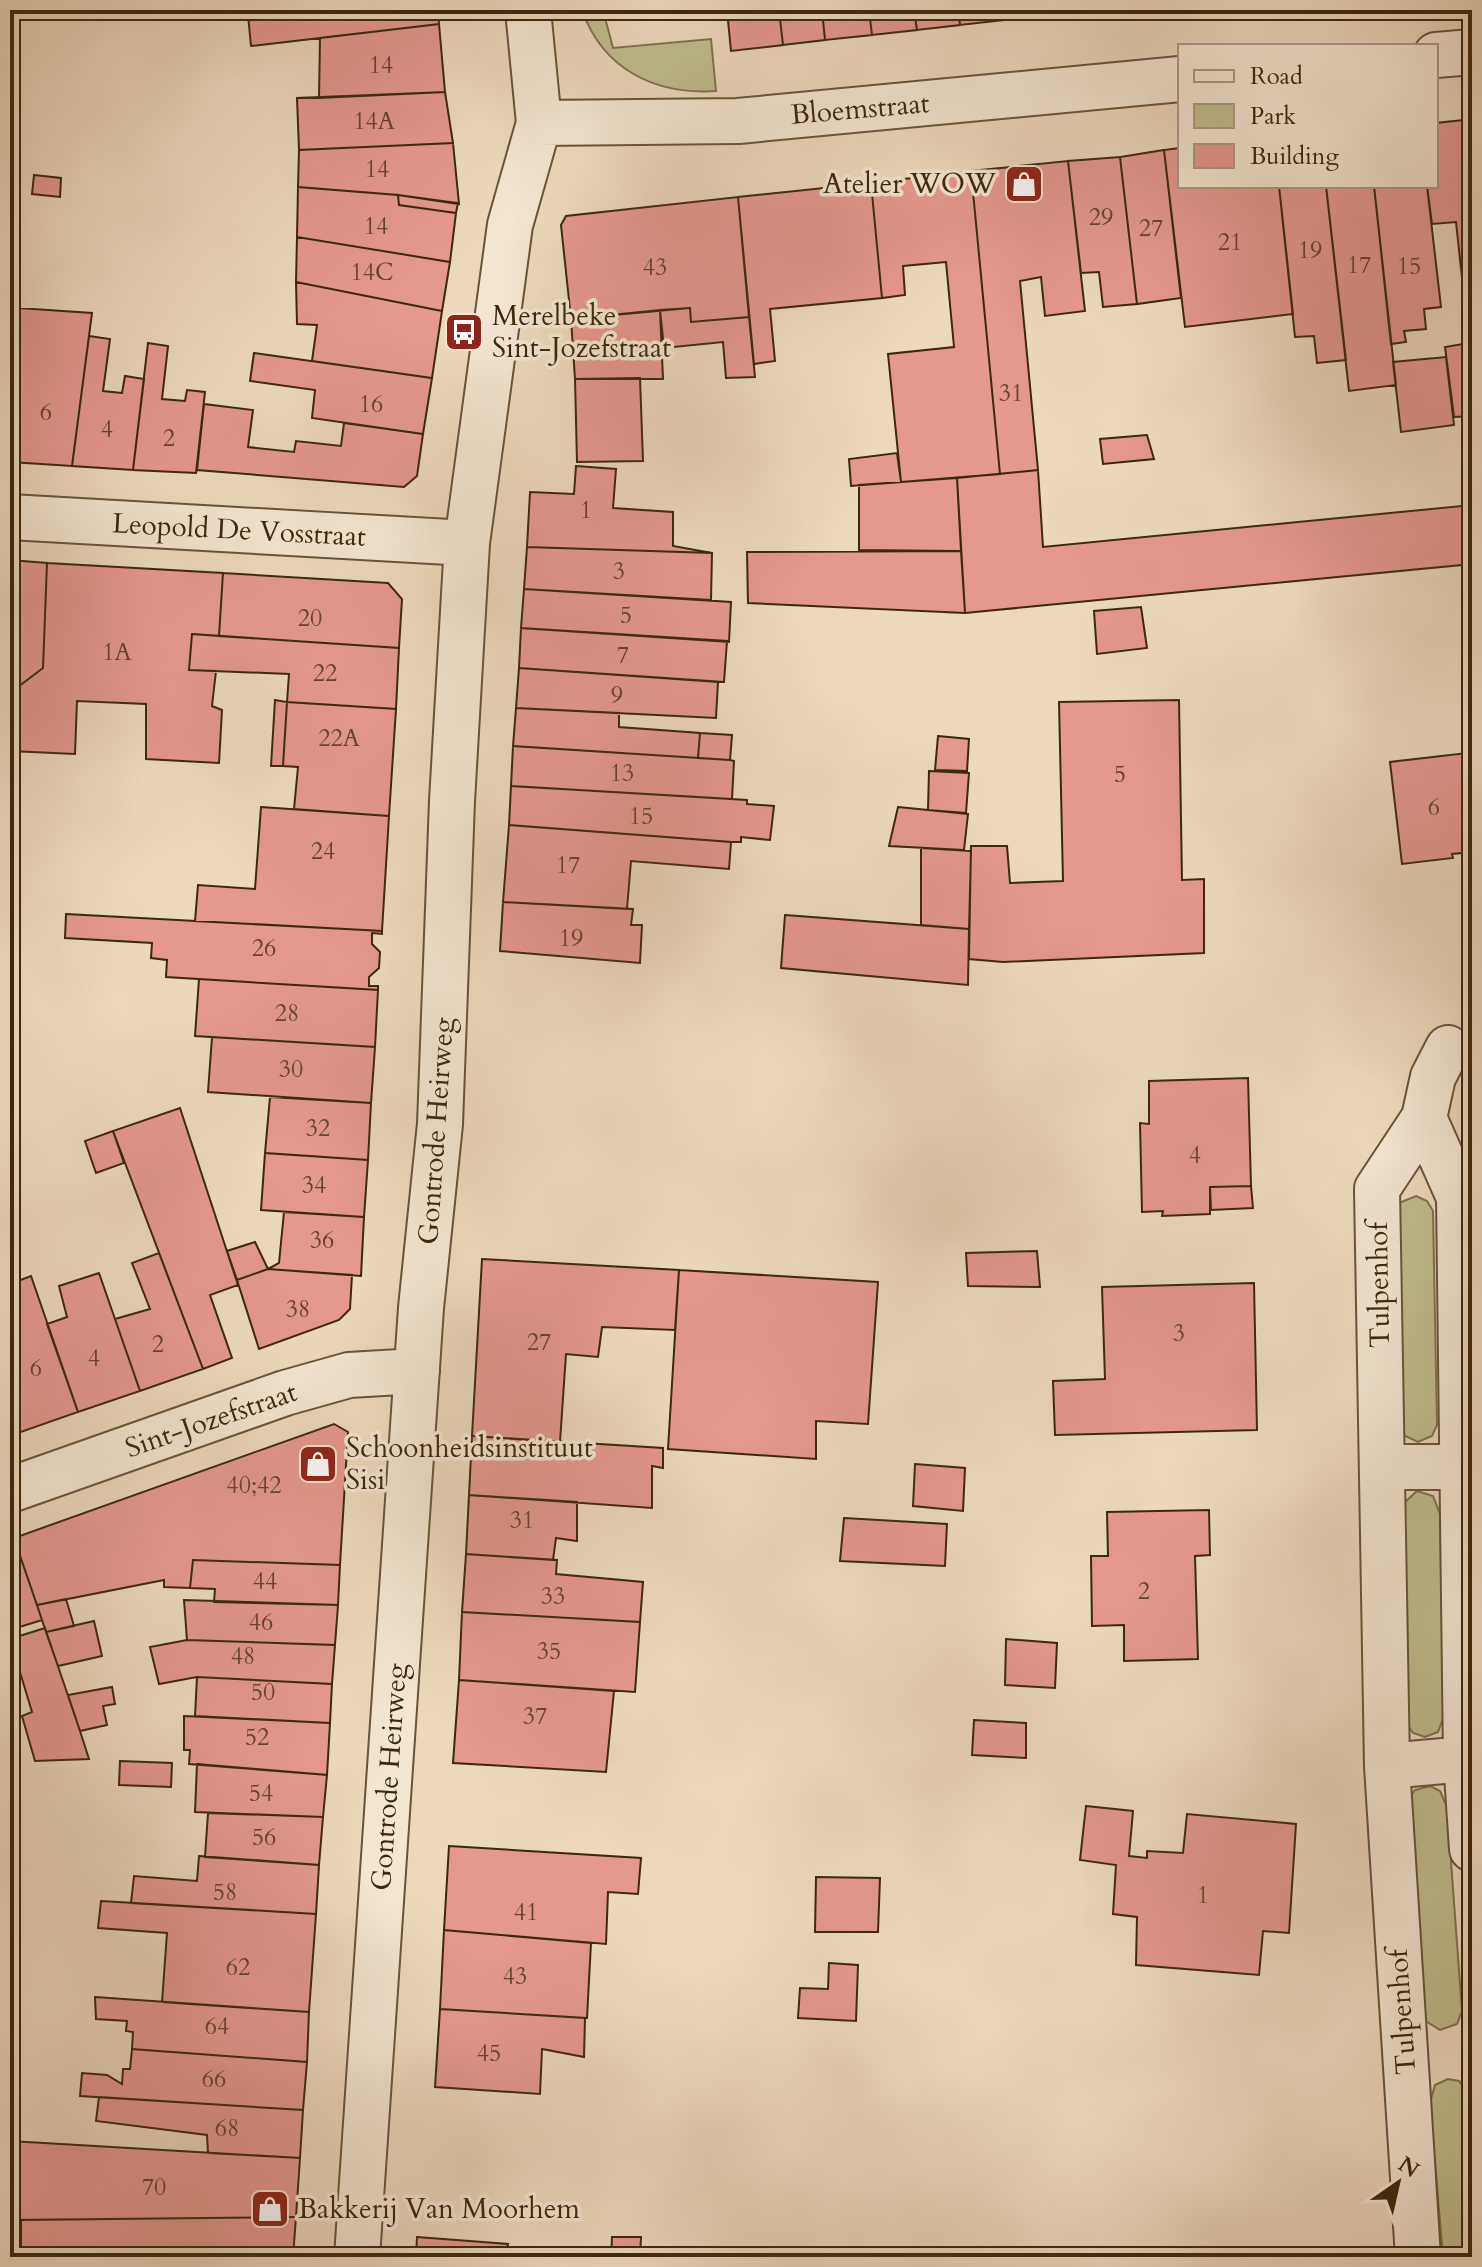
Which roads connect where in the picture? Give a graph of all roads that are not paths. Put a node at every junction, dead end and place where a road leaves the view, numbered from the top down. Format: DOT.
graph roads {
  1 [pos="528,10"];
  2 [pos="1472,52"];
  3 [pos="1438,55"];
  4 [pos="1178,79"];
  5 [pos="539,123"];
  6 [pos="10,517"];
  7 [pos="467,543"];
  8 [pos="1448,1048"];
  9 [pos="1424,1118"];
  10 [pos="417,1371"];
  11 [pos="1382,1467"];
  12 [pos="1463,1467"];
  13 [pos="10,1490"];
  14 [pos="1466,1759"];
  15 [pos="1387,1766"];
  16 [pos="1472,1849"];
  17 [pos="357,2257"];
  18 [pos="1418,2257"];
  1 -- 5 [label="street, Gontrode Heirweg"];
  2 -- 3 [label="street"];
  4 -- 5 [label="street, Bloemstraat"];
  5 -- 7 [label="street, Gontrode Heirweg"];
  6 -- 7 [label="street, Leopold De Vosstraat"];
  7 -- 10 [label="street, Gontrode Heirweg"];
  8 -- 9 [label="street, Tulpenhof"];
  9 -- 11 [label="street, Tulpenhof"];
  9 -- 12 [label="street"];
  10 -- 13 [label="street, Sint-Jozefstraat"];
  10 -- 17 [label="street, Gontrode Heirweg"];
  11 -- 12 [label="street"];
  11 -- 15 [label="street, Tulpenhof"];
  12 -- 14 [label="street"];
  14 -- 15 [label="street"];
  14 -- 16 [label="street"];
  15 -- 18 [label="street, Tulpenhof"];
}
